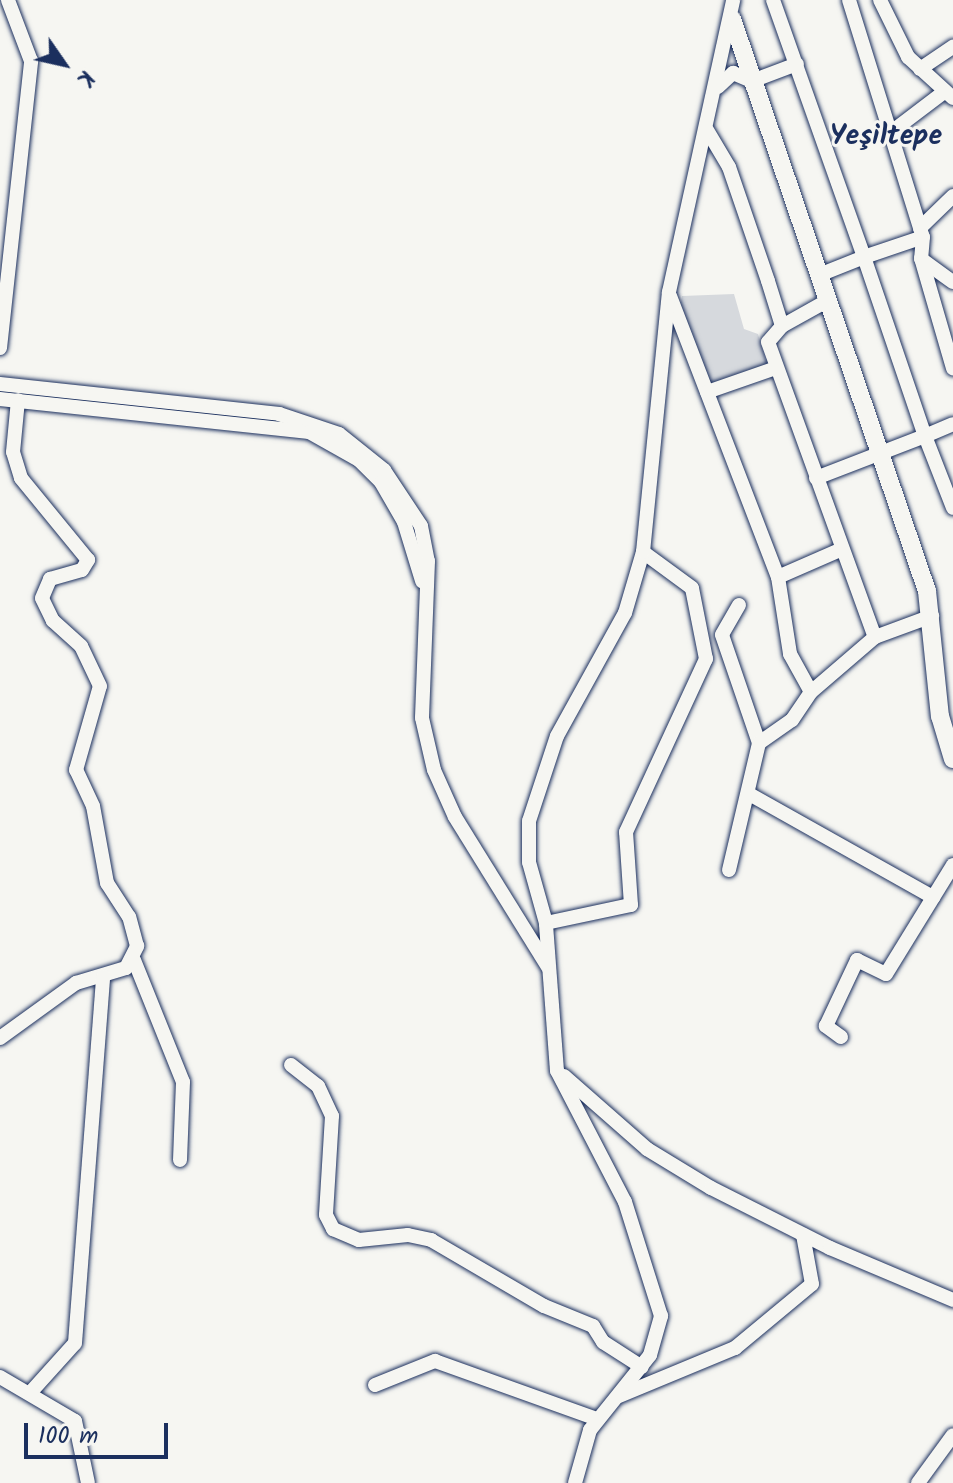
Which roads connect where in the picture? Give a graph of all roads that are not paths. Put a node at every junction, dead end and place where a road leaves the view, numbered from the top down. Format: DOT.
graph roads {
  1 [pos="8,0"];
  2 [pos="733,0"];
  3 [pos="773,0"];
  4 [pos="849,0"];
  5 [pos="880,0"];
  6 [pos="732,19"];
  7 [pos="953,47"];
  8 [pos="797,64"];
  9 [pos="920,69"];
  10 [pos="752,81"];
  11 [pos="715,91"];
  12 [pos="948,95"];
  13 [pos="707,130"];
  14 [pos="890,133"];
  15 [pos="953,196"];
  16 [pos="921,232"];
  17 [pos="901,245"];
  18 [pos="864,257"];
  19 [pos="921,258"];
  20 [pos="819,275"];
  21 [pos="950,275"];
  22 [pos="669,292"];
  23 [pos="827,301"];
  24 [pos="946,319"];
  25 [pos="782,326"];
  26 [pos="0,348"];
  27 [pos="776,368"];
  28 [pos="953,368"];
  29 [pos="0,384"];
  30 [pos="707,392"];
  31 [pos="0,399"];
  32 [pos="18,400"];
  33 [pos="953,424"];
  34 [pos="925,436"];
  35 [pos="881,454"];
  36 [pos="816,478"];
  37 [pos="953,508"];
  38 [pos="842,549"];
  39 [pos="643,552"];
  40 [pos="778,577"];
  41 [pos="426,598"];
  42 [pos="739,605"];
  43 [pos="932,616"];
  44 [pos="875,637"];
  45 [pos="811,692"];
  46 [pos="950,736"];
  47 [pos="759,743"];
  48 [pos="953,759"];
  49 [pos="751,795"];
  50 [pos="953,865"];
  51 [pos="729,870"];
  52 [pos="933,897"];
  53 [pos="546,923"];
  54 [pos="134,960"];
  55 [pos="548,967"];
  56 [pos="103,976"];
  57 [pos="841,1037"];
  58 [pos="0,1038"];
  59 [pos="291,1065"];
  60 [pos="557,1071"];
  61 [pos="180,1160"];
  62 [pos="803,1235"];
  63 [pos="953,1300"];
  64 [pos="642,1367"];
  65 [pos="0,1377"];
  66 [pos="375,1385"];
  67 [pos="30,1393"];
  68 [pos="614,1398"];
  69 [pos="597,1419"];
  70 [pos="953,1435"];
  71 [pos="88,1483"];
  72 [pos="575,1483"];
  73 [pos="918,1483"];
  1 -- 26 [label="street"];
  2 -- 6 [label="street"];
  3 -- 8 [label="street"];
  4 -- 14 [label="street"];
  5 -- 9 [label="street"];
  6 -- 10 [label="main road"];
  6 -- 11 [label="street"];
  7 -- 9 [label="street"];
  8 -- 10 [label="street"];
  8 -- 18 [label="street"];
  9 -- 12 [label="street"];
  10 -- 11 [label="street"];
  10 -- 20 [label="main road"];
  11 -- 13 [label="street"];
  12 -- 14 [label="street"];
  13 -- 22 [label="street"];
  13 -- 25 [label="street"];
  14 -- 16 [label="street"];
  15 -- 16 [label="street"];
  16 -- 17 [label="street"];
  16 -- 19 [label="street"];
  17 -- 18 [label="street"];
  17 -- 19 [label="street"];
  18 -- 20 [label="street"];
  18 -- 34 [label="street"];
  19 -- 21 [label="street"];
  19 -- 24 [label="street"];
  20 -- 23 [label="main road"];
  22 -- 30 [label="street"];
  22 -- 39 [label="street"];
  23 -- 25 [label="street"];
  23 -- 35 [label="main road"];
  24 -- 28 [label="street"];
  25 -- 27 [label="street"];
  27 -- 30 [label="street"];
  27 -- 36 [label="street"];
  29 -- 41 [label="street"];
  30 -- 40 [label="street"];
  31 -- 32 [label="street"];
  32 -- 41 [label="street"];
  32 -- 54 [label="street"];
  33 -- 34 [label="street"];
  34 -- 35 [label="street"];
  34 -- 37 [label="street"];
  35 -- 36 [label="street"];
  35 -- 43 [label="main road"];
  36 -- 38 [label="street"];
  38 -- 40 [label="street"];
  38 -- 44 [label="street"];
  39 -- 53 [label="street"];
  39 -- 53 [label="street"];
  40 -- 45 [label="street"];
  41 -- 55 [label="street"];
  42 -- 47 [label="street"];
  43 -- 44 [label="street"];
  43 -- 46 [label="main road"];
  44 -- 45 [label="street"];
  45 -- 47 [label="street"];
  46 -- 48 [label="main road"];
  47 -- 49 [label="street"];
  49 -- 51 [label="street"];
  49 -- 52 [label="street"];
  50 -- 52 [label="street"];
  52 -- 57 [label="street"];
  53 -- 55 [label="street"];
  54 -- 56 [label="street"];
  54 -- 61 [label="street"];
  55 -- 60 [label="street"];
  56 -- 58 [label="street"];
  56 -- 67 [label="street"];
  59 -- 64 [label="street"];
  60 -- 62 [label="street"];
  60 -- 64 [label="street"];
  62 -- 63 [label="street"];
  62 -- 68 [label="street"];
  64 -- 68 [label="street"];
  65 -- 67 [label="street"];
  66 -- 69 [label="street"];
  67 -- 71 [label="street"];
  68 -- 69 [label="street"];
  69 -- 72 [label="street"];
  70 -- 73 [label="street"];
}
